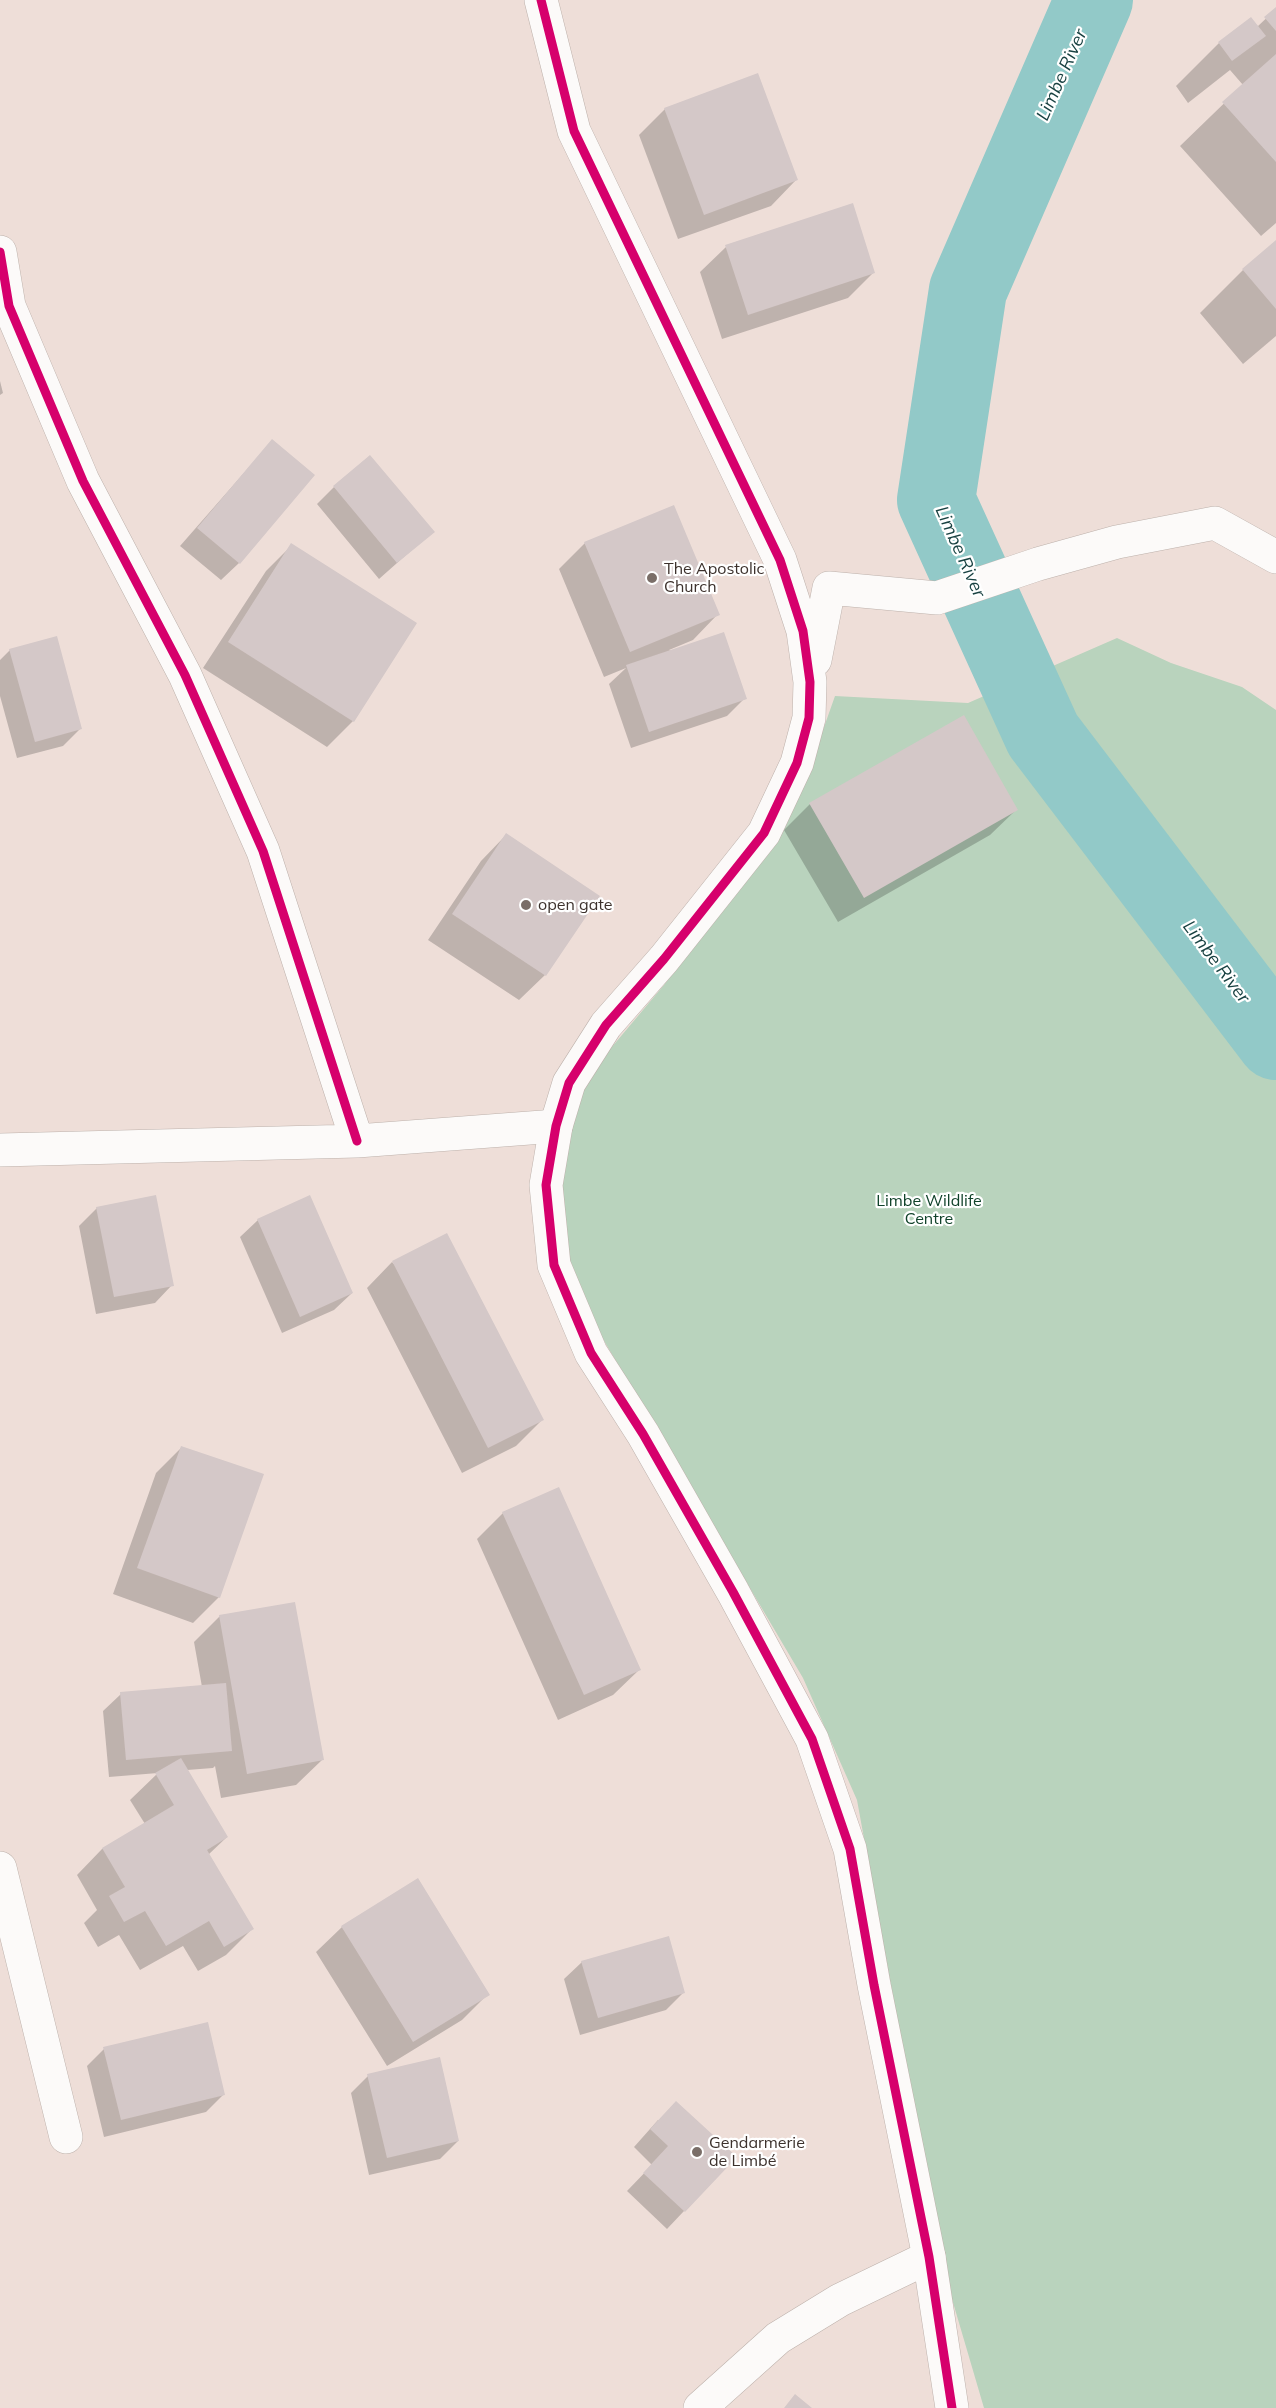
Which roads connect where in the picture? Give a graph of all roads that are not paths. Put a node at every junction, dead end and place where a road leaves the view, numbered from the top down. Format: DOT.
graph roads {
  1 [pos="541,0"];
  2 [pos="0,252"];
  3 [pos="1276,557"];
  4 [pos="810,682"];
  5 [pos="556,1126"];
  6 [pos="357,1141"];
  7 [pos="0,1150"];
  8 [pos="0,1868"];
  9 [pos="66,2137"];
  10 [pos="929,2257"];
  11 [pos="700,2408"];
  12 [pos="952,2408"];
  1 -- 4 [label="street"];
  2 -- 6 [label="street"];
  3 -- 4 [label="street"];
  4 -- 5 [label="street"];
  5 -- 6 [label="street"];
  5 -- 10 [label="street"];
  6 -- 7 [label="street"];
  8 -- 9 [label="street"];
  10 -- 11 [label="street"];
  10 -- 12 [label="street"];
}
